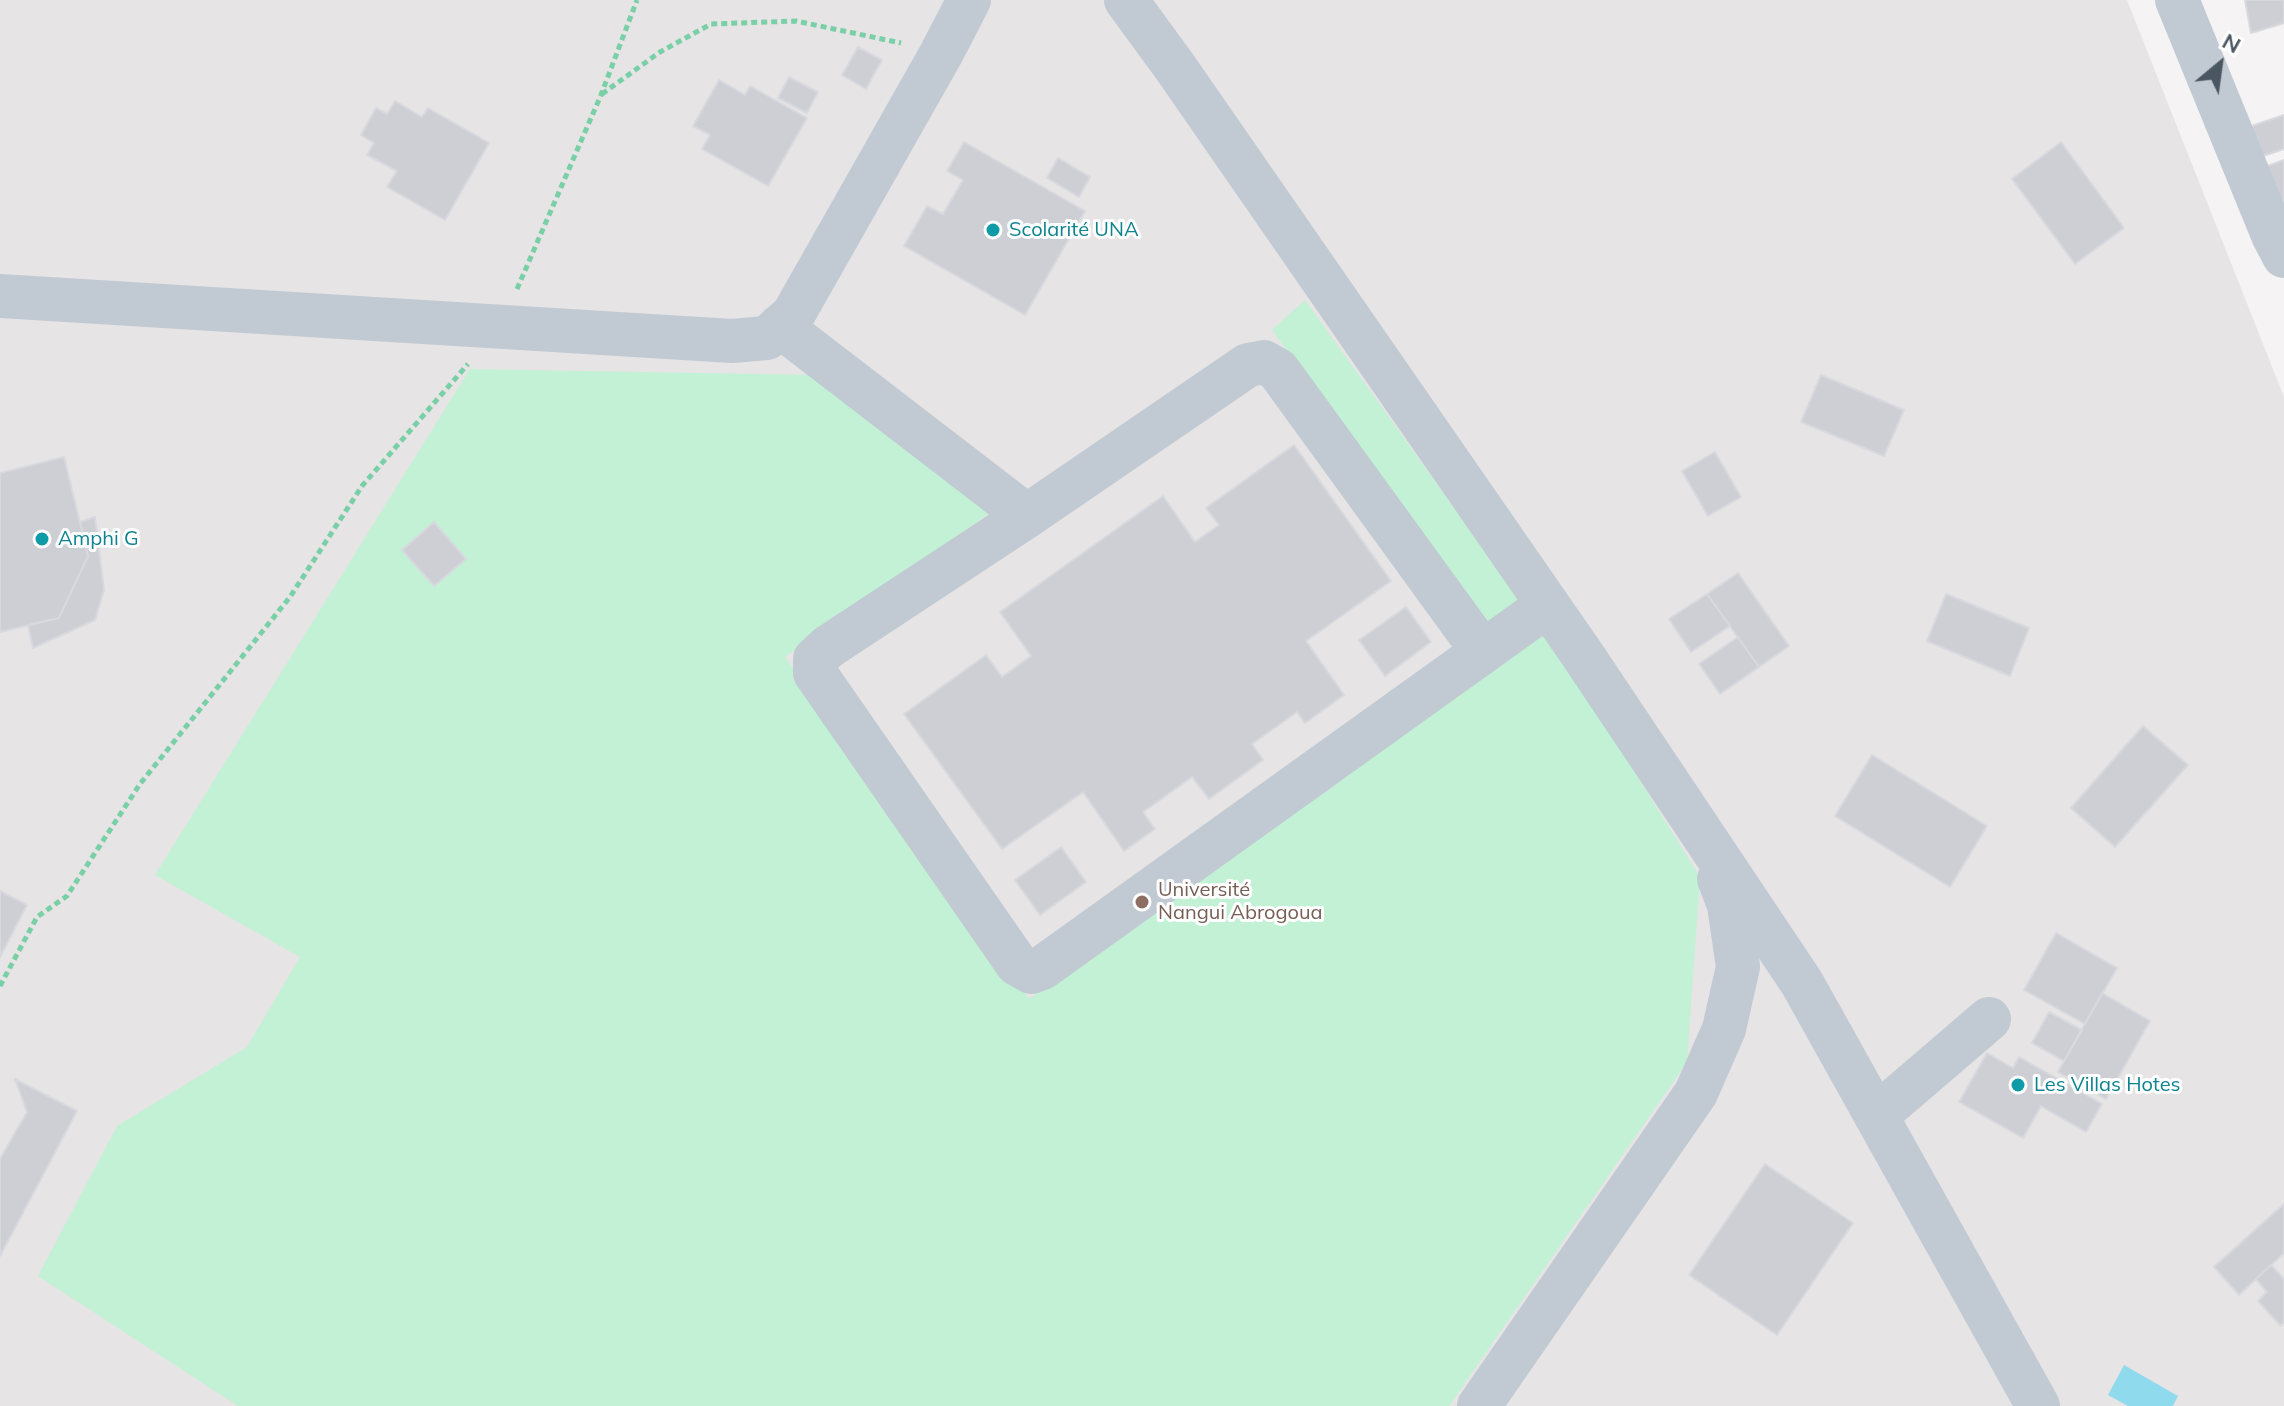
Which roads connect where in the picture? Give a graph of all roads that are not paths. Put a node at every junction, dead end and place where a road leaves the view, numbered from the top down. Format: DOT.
graph roads {
  1 [pos="969,0"];
  2 [pos="1126,0"];
  3 [pos="2177,0"];
  4 [pos="2284,256"];
  5 [pos="0,296"];
  6 [pos="780,326"];
  7 [pos="1027,516"];
  8 [pos="1548,605"];
  9 [pos="1483,652"];
  10 [pos="1702,831"];
  11 [pos="1802,983"];
  12 [pos="1989,1019"];
  13 [pos="1724,1029"];
  14 [pos="1876,1116"];
  15 [pos="1479,1406"];
  16 [pos="2038,1406"];
  1 -- 6 [label="street"];
  2 -- 8 [label="street"];
  3 -- 4 [label="street"];
  5 -- 6 [label="street"];
  6 -- 7 [label="street"];
  7 -- 9 [label="street"];
  7 -- 9 [label="street"];
  8 -- 9 [label="street"];
  8 -- 10 [label="street"];
  10 -- 11 [label="street"];
  10 -- 13 [label="street"];
  11 -- 13 [label="street"];
  11 -- 14 [label="street"];
  12 -- 14 [label="street"];
  13 -- 15 [label="street"];
  14 -- 16 [label="street"];
}
